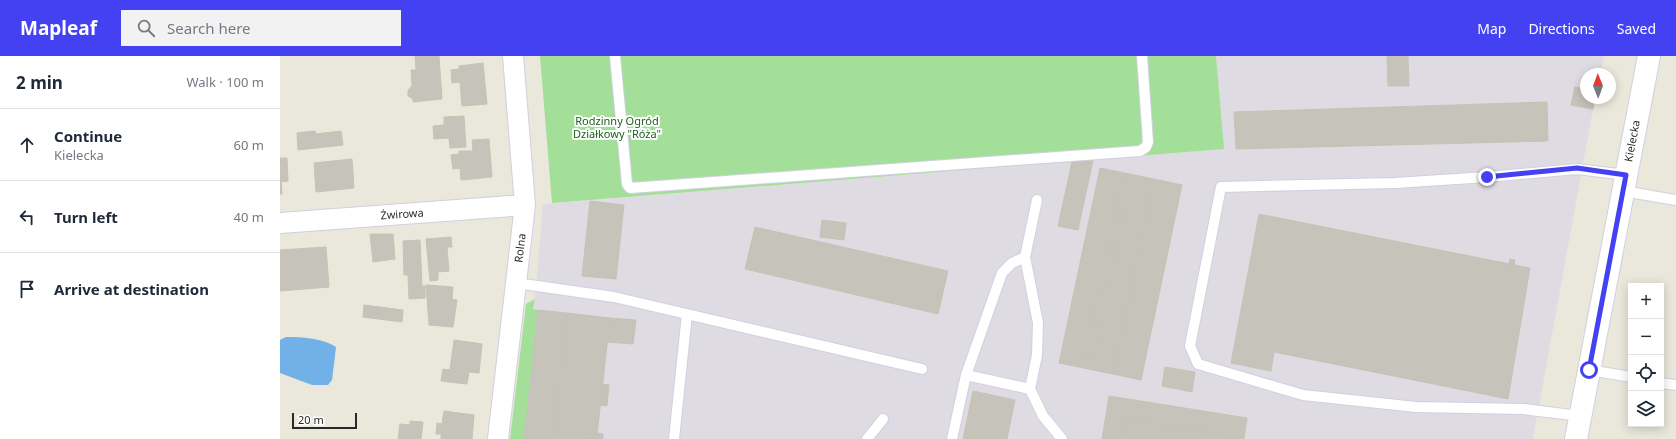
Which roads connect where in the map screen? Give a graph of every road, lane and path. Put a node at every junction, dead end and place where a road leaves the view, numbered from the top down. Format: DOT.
graph roads {
  1 [pos="513,56"];
  2 [pos="616,56"];
  3 [pos="1142,56"];
  4 [pos="1649,56"];
  5 [pos="1624,183"];
  6 [pos="1037,200"];
  7 [pos="1676,200"];
  8 [pos="525,205"];
  9 [pos="280,223"];
  10 [pos="1026,257"];
  11 [pos="516,283"];
  12 [pos="687,314"];
  13 [pos="922,369"];
  14 [pos="1589,370"];
  15 [pos="966,375"];
  16 [pos="1628,376"];
  17 [pos="1664,383"];
  18 [pos="1676,385"];
  19 [pos="1030,389"];
  20 [pos="1580,416"];
  21 [pos="884,419"];
  22 [pos="498,439"];
  23 [pos="674,439"];
  24 [pos="866,439"];
  25 [pos="952,439"];
  26 [pos="1062,439"];
  27 [pos="1576,439"];
  1 -- 8 [label="street, Rolna"];
  2 -- 3 [label="lane"];
  4 -- 5 [label="street, Kielecka"];
  5 -- 7 [label="lane"];
  5 -- 14 [label="street, Kielecka"];
  5 -- 20 [label="lane"];
  6 -- 10 [label="lane"];
  8 -- 9 [label="street, Żwirowa"];
  8 -- 11 [label="street, Rolna"];
  10 -- 15 [label="lane"];
  10 -- 19 [label="lane"];
  11 -- 12 [label="lane"];
  11 -- 22 [label="street, Rolna"];
  12 -- 13 [label="lane"];
  12 -- 23 [label="lane"];
  14 -- 16 [label="lane"];
  14 -- 20 [label="street, Kielecka"];
  15 -- 19 [label="lane"];
  15 -- 25 [label="lane"];
  17 -- 18 [label="lane"];
  19 -- 26 [label="lane"];
  20 -- 27 [label="street, Kielecka"];
  21 -- 24 [label="lane"];
}
